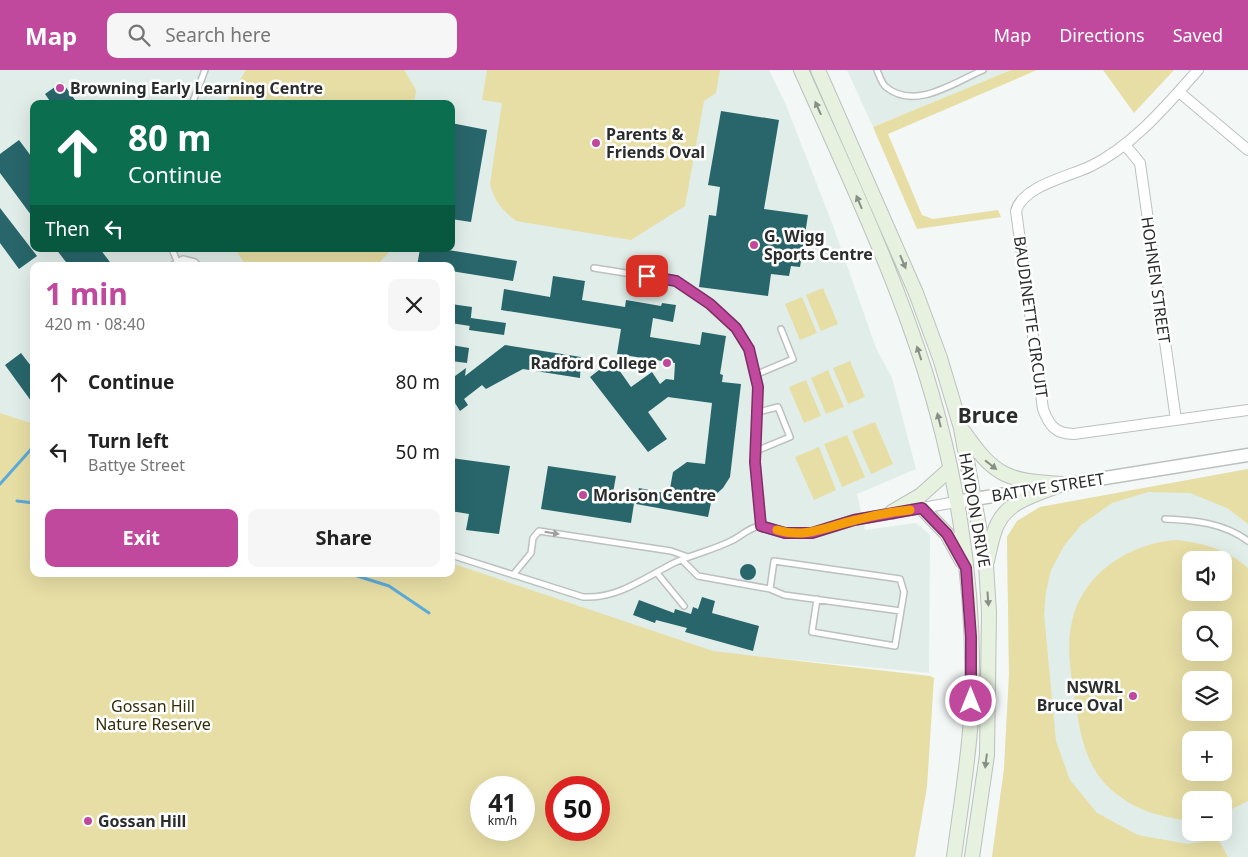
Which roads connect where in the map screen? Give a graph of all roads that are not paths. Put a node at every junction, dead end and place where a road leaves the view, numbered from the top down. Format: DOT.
graph roads {
  1 [pos="801,70"];
  2 [pos="818,70"];
  3 [pos="877,70"];
  4 [pos="983,70"];
  5 [pos="1198,70"];
  6 [pos="204,71"];
  7 [pos="1179,92"];
  8 [pos="193,100"];
  9 [pos="1125,145"];
  10 [pos="1248,150"];
  11 [pos="173,252"];
  12 [pos="177,261"];
  13 [pos="193,262"];
  14 [pos="594,268"];
  15 [pos="781,329"];
  16 [pos="755,374"];
  17 [pos="1248,410"];
  18 [pos="758,412"];
  19 [pos="1176,420"];
  20 [pos="961,428"];
  21 [pos="756,451"];
  22 [pos="1248,454"];
  23 [pos="950,469"];
  24 [pos="1062,484"];
  25 [pos="974,499"];
  26 [pos="956,502"];
  27 [pos="922,508"];
  28 [pos="892,512"];
  29 [pos="1165,519"];
  30 [pos="761,526"];
  31 [pos="1248,541"];
  32 [pos="455,555"];
  33 [pos="688,557"];
  34 [pos="682,560"];
  35 [pos="986,565"];
  36 [pos="966,568"];
  37 [pos="656,573"];
  38 [pos="513,575"];
  39 [pos="770,588"];
  40 [pos="817,599"];
  41 [pos="684,606"];
  42 [pos="901,611"];
  43 [pos="954,857"];
  44 [pos="972,857"];
  23 -- 1 [label="main road, HAYDON DRIVE, one-way"];
  2 -- 20 [label="main road, HAYDON DRIVE, one-way"];
  3 -- 4 [label="lane"];
  5 -- 7 [label="street, BAUDINETTE CIRCUIT"];
  6 -- 8 [label="lane"];
  7 -- 9 [label="street, BAUDINETTE CIRCUIT"];
  7 -- 10 [label="street"];
  9 -- 19 [label="street, HOHNEN STREET"];
  9 -- 19 [label="street, BAUDINETTE CIRCUIT"];
  11 -- 12 [label="lane"];
  12 -- 13 [label="lane"];
  14 -- 16 [label="lane"];
  15 -- 16 [label="lane"];
  16 -- 18 [label="lane"];
  17 -- 19 [label="street, BAUDINETTE CIRCUIT"];
  18 -- 21 [label="lane"];
  18 -- 21 [label="lane"];
  20 -- 24 [label="main road, one-way"];
  20 -- 25 [label="main road, HAYDON DRIVE"];
  21 -- 30 [label="lane"];
  22 -- 24 [label="street, BATTYE STREET"];
  23 -- 26 [label="main road, HAYDON DRIVE"];
  23 -- 28 [label="main road"];
  24 -- 25 [label="street, BATTYE STREET"];
  24 -- 35 [label="main road"];
  25 -- 26 [label="street, BATTYE STREET"];
  25 -- 35 [label="main road, HAYDON DRIVE"];
  26 -- 27 [label="street, BATTYE STREET"];
  26 -- 36 [label="main road, HAYDON DRIVE"];
  27 -- 28 [label="street, BATTYE STREET"];
  27 -- 36 [label="main road"];
  28 -- 30 [label="street, BATTYE STREET"];
  29 -- 31 [label="lane"];
  30 -- 33 [label="lane"];
  32 -- 38 [label="lane"];
  33 -- 34 [label="lane"];
  38 -- 33 [label="lane, one-way"];
  34 -- 37 [label="lane"];
  34 -- 39 [label="lane"];
  35 -- 44 [label="main road, HAYDON DRIVE, one-way"];
  36 -- 43 [label="main road, HAYDON DRIVE"];
  37 -- 38 [label="lane"];
  37 -- 41 [label="lane"];
  39 -- 40 [label="lane"];
  39 -- 42 [label="lane"];
  40 -- 42 [label="lane"];
  40 -- 42 [label="lane"];
}
